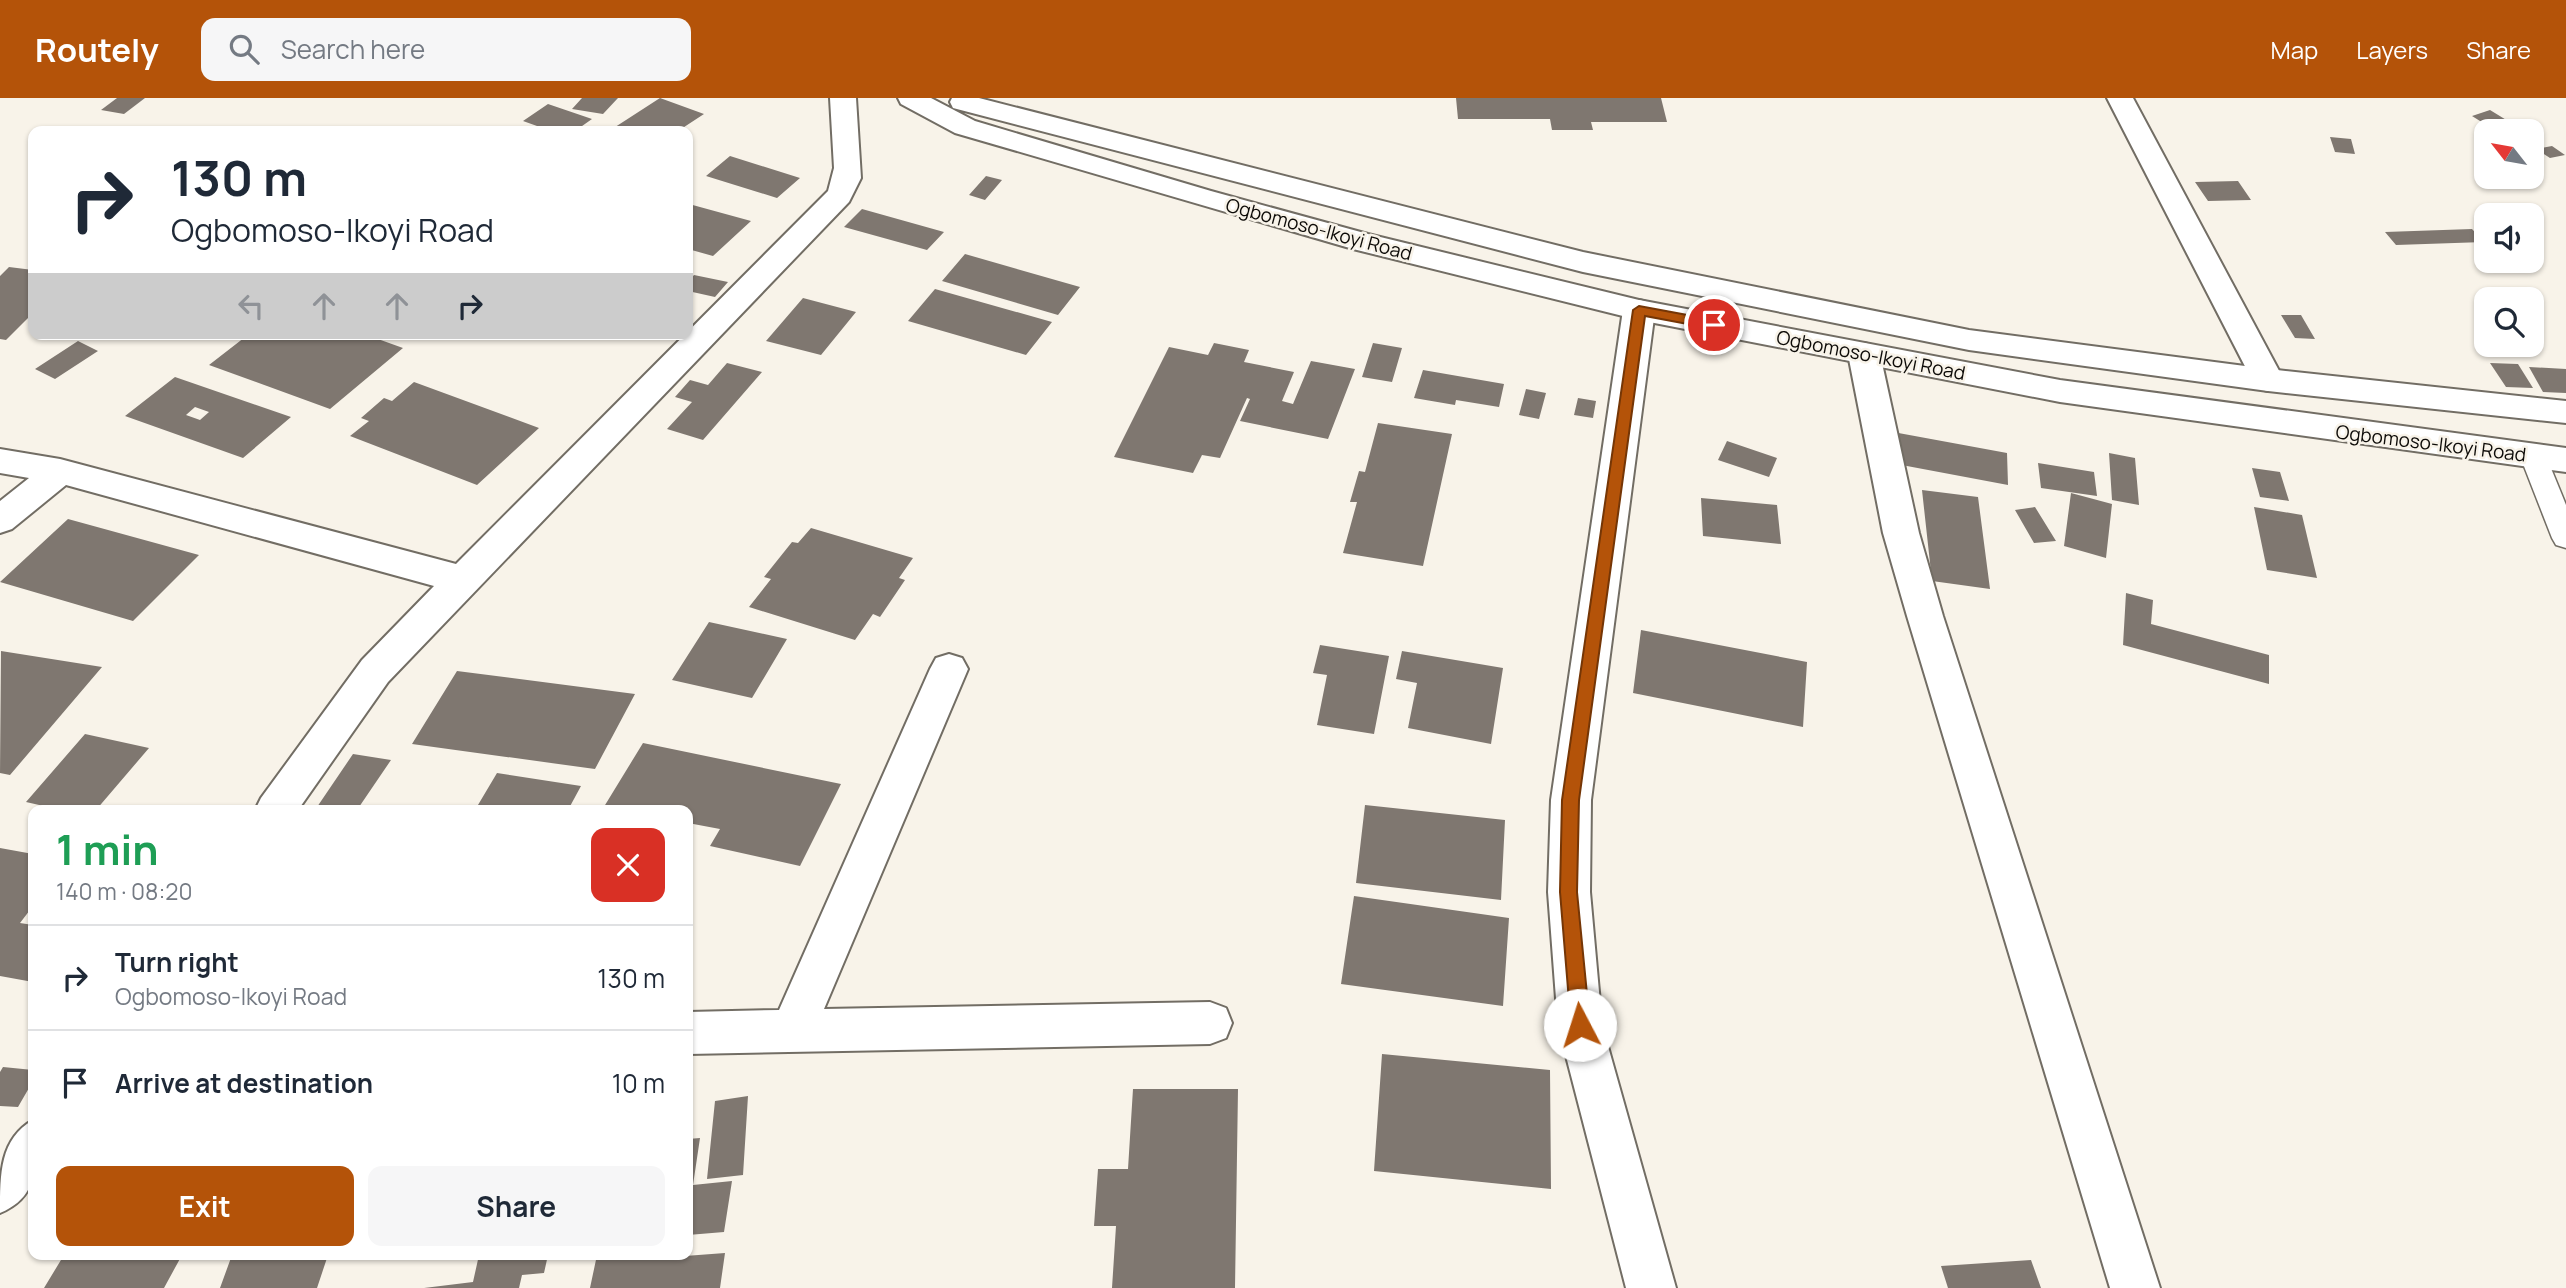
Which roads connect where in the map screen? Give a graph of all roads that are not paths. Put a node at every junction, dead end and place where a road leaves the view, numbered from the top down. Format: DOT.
graph roads {
  1 [pos="843,98"];
  2 [pos="911,98"];
  3 [pos="940,98"];
  4 [pos="2120,98"];
  5 [pos="985,102"];
  6 [pos="1639,310"];
  7 [pos="1864,354"];
  8 [pos="2268,380"];
  9 [pos="2566,412"];
  10 [pos="2533,456"];
  11 [pos="2566,460"];
  12 [pos="0,461"];
  13 [pos="60,471"];
  14 [pos="0,520"];
  15 [pos="2566,538"];
  16 [pos="463,580"];
  17 [pos="948,668"];
  18 [pos="279,805"];
  19 [pos="1210,1023"];
  20 [pos="793,1030"];
  21 [pos="693,1033"];
  22 [pos="28,1151"];
  23 [pos="0,1189"];
  24 [pos="1651,1288"];
  25 [pos="2134,1288"];
  1 -- 16 [label="street"];
  2 -- 6 [label="street, Ogbomoso-Ikoyi Road"];
  3 -- 5 [label="street, Ogbomoso-Ikoyi Road"];
  4 -- 8 [label="street"];
  5 -- 8 [label="street, Ogbomoso-Ikoyi Road"];
  6 -- 7 [label="street, Ogbomoso-Ikoyi Road"];
  6 -- 24 [label="street"];
  7 -- 10 [label="street, Ogbomoso-Ikoyi Road"];
  7 -- 25 [label="street"];
  8 -- 9 [label="street, Ogbomoso-Ikoyi Road"];
  10 -- 11 [label="street, Ogbomoso-Ikoyi Road"];
  10 -- 15 [label="lane"];
  12 -- 13 [label="street"];
  13 -- 14 [label="street"];
  13 -- 16 [label="street"];
  16 -- 18 [label="street"];
  17 -- 20 [label="street"];
  19 -- 20 [label="street"];
  20 -- 21 [label="street"];
  22 -- 23 [label="street"];
}
